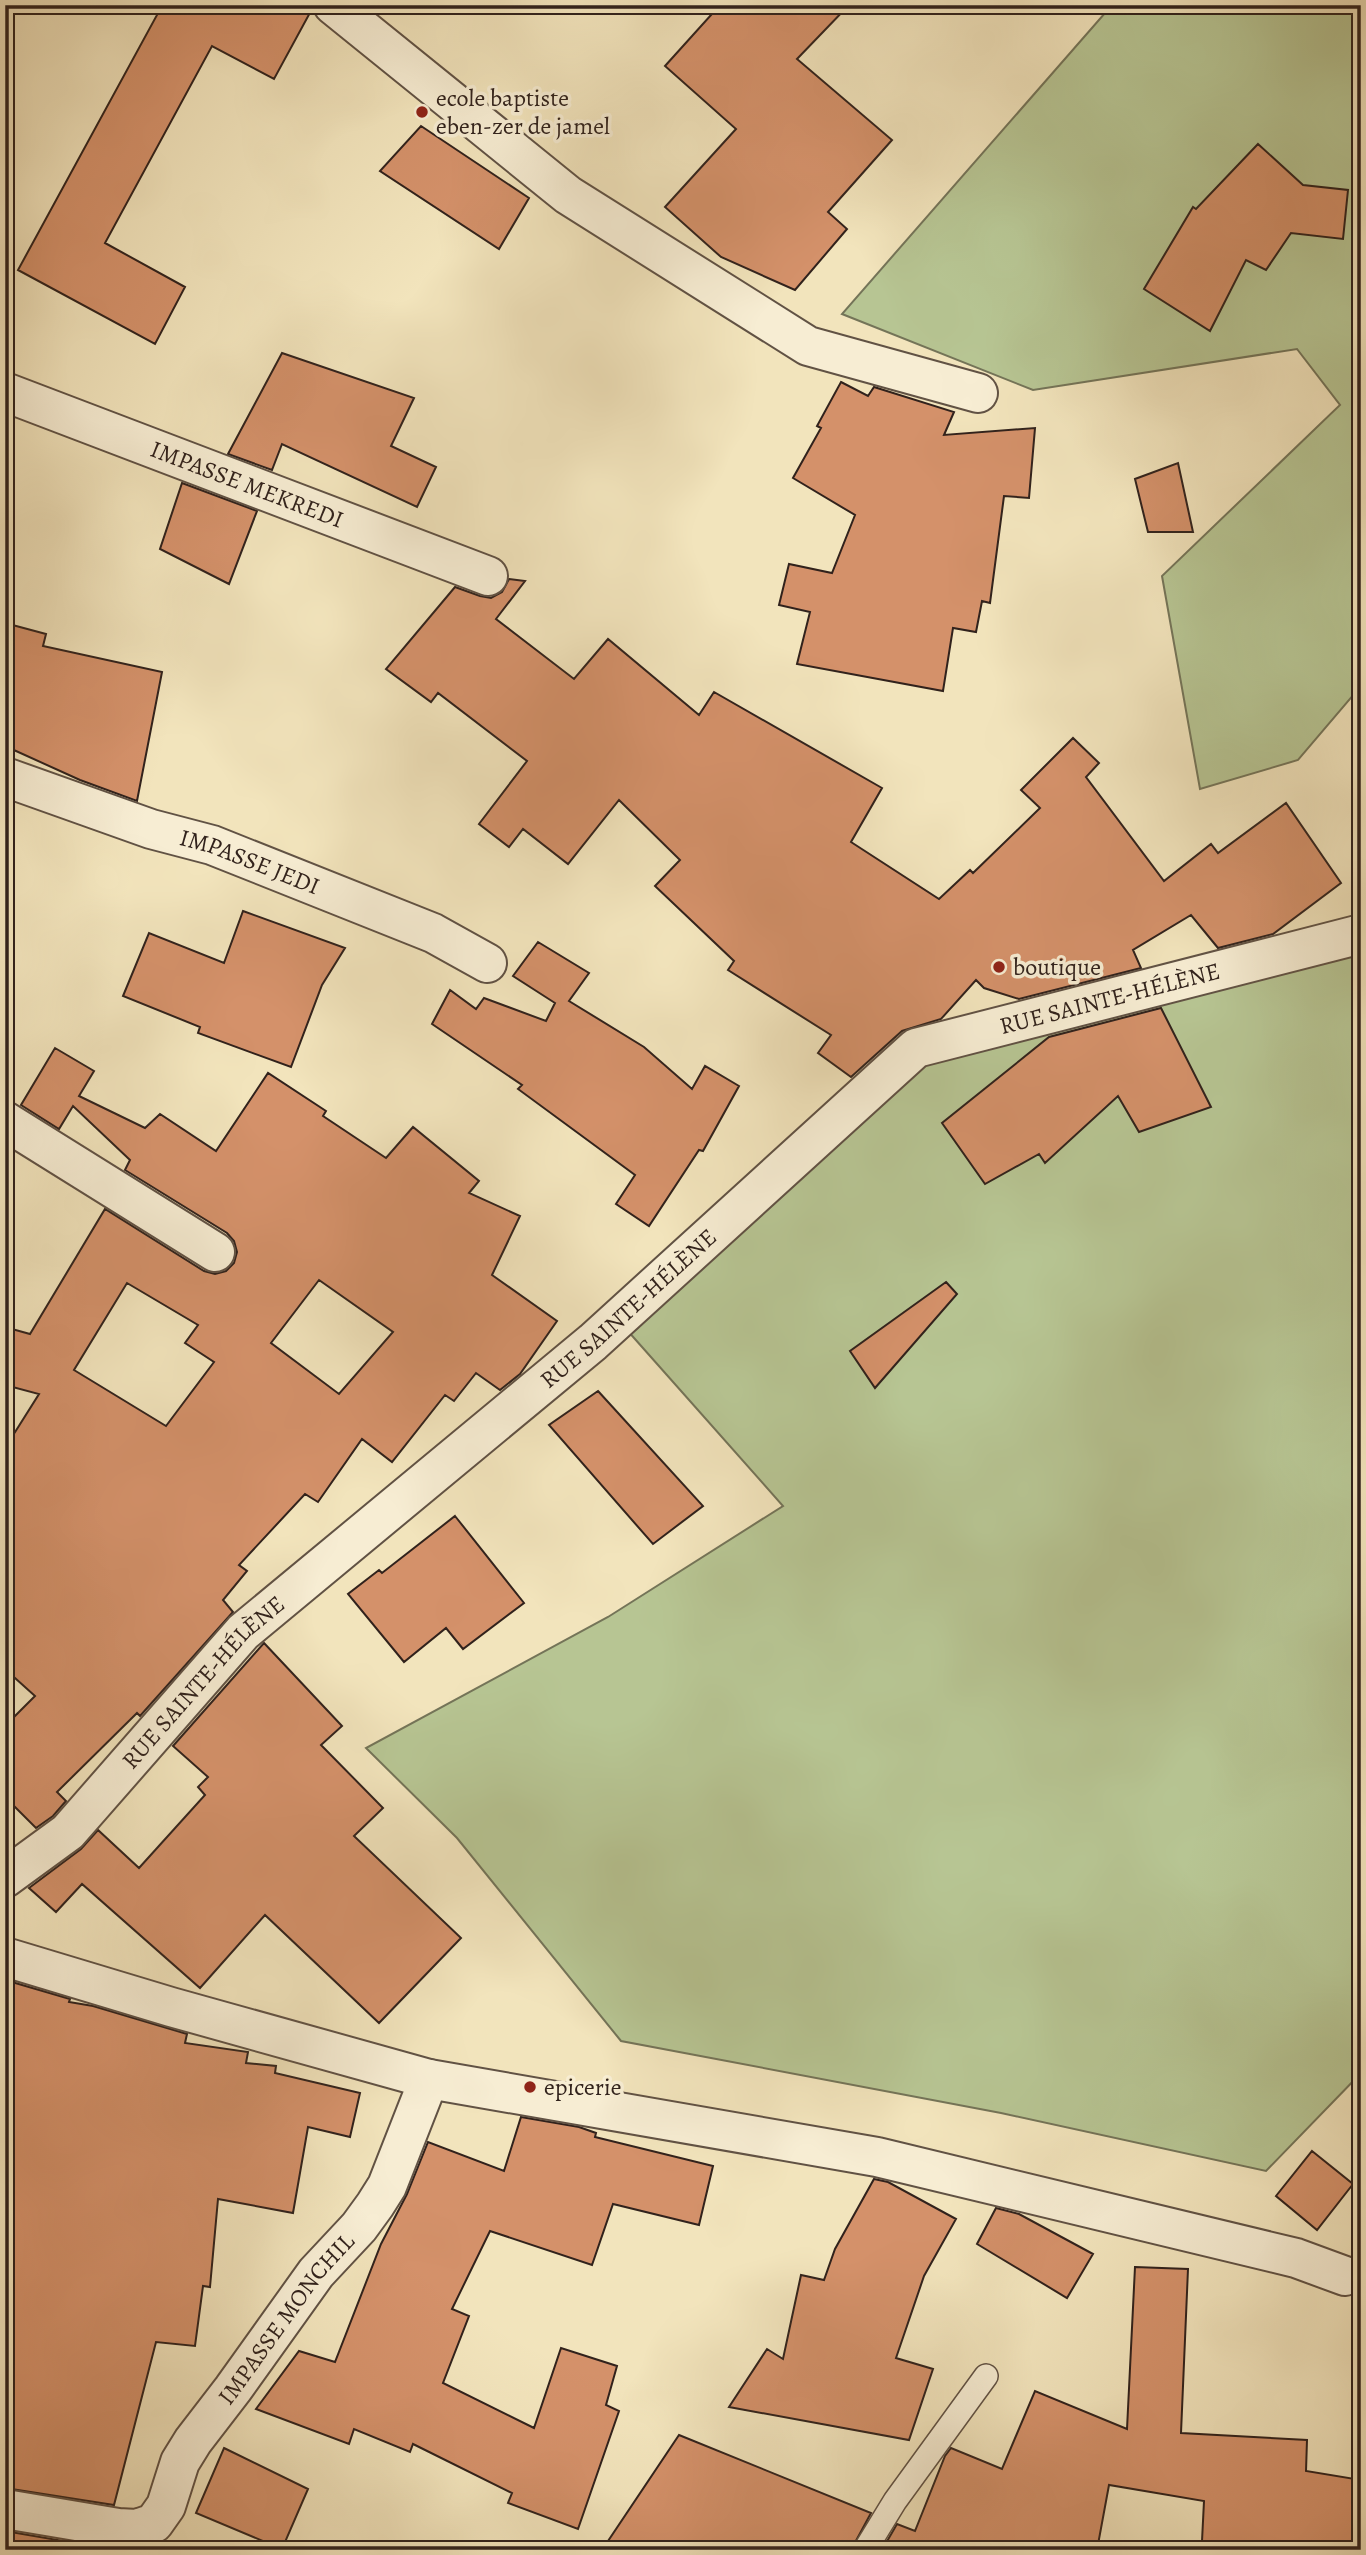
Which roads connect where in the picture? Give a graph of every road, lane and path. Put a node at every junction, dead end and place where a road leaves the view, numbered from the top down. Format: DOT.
graph roads {
  1 [pos="332,5"];
  2 [pos="5,392"];
  3 [pos="978,393"];
  4 [pos="488,576"];
  5 [pos="5,778"];
  6 [pos="1361,934"];
  7 [pos="487,963"];
  8 [pos="5,1121"];
  9 [pos="215,1252"];
  10 [pos="5,1878"];
  11 [pos="5,1957"];
  12 [pos="429,2079"];
  13 [pos="1345,2276"];
  14 [pos="986,2376"];
  15 [pos="5,2508"];
  16 [pos="866,2550"];
  1 -- 3 [label="street"];
  2 -- 4 [label="street, IMPASSE MEKREDI"];
  5 -- 7 [label="street, IMPASSE JEDI"];
  6 -- 10 [label="street, RUE SAINTE-HÉLÈNE"];
  8 -- 9 [label="street"];
  11 -- 12 [label="street"];
  12 -- 13 [label="street"];
  12 -- 15 [label="street, IMPASSE MONCHIL"];
  14 -- 16 [label="lane"];
}
